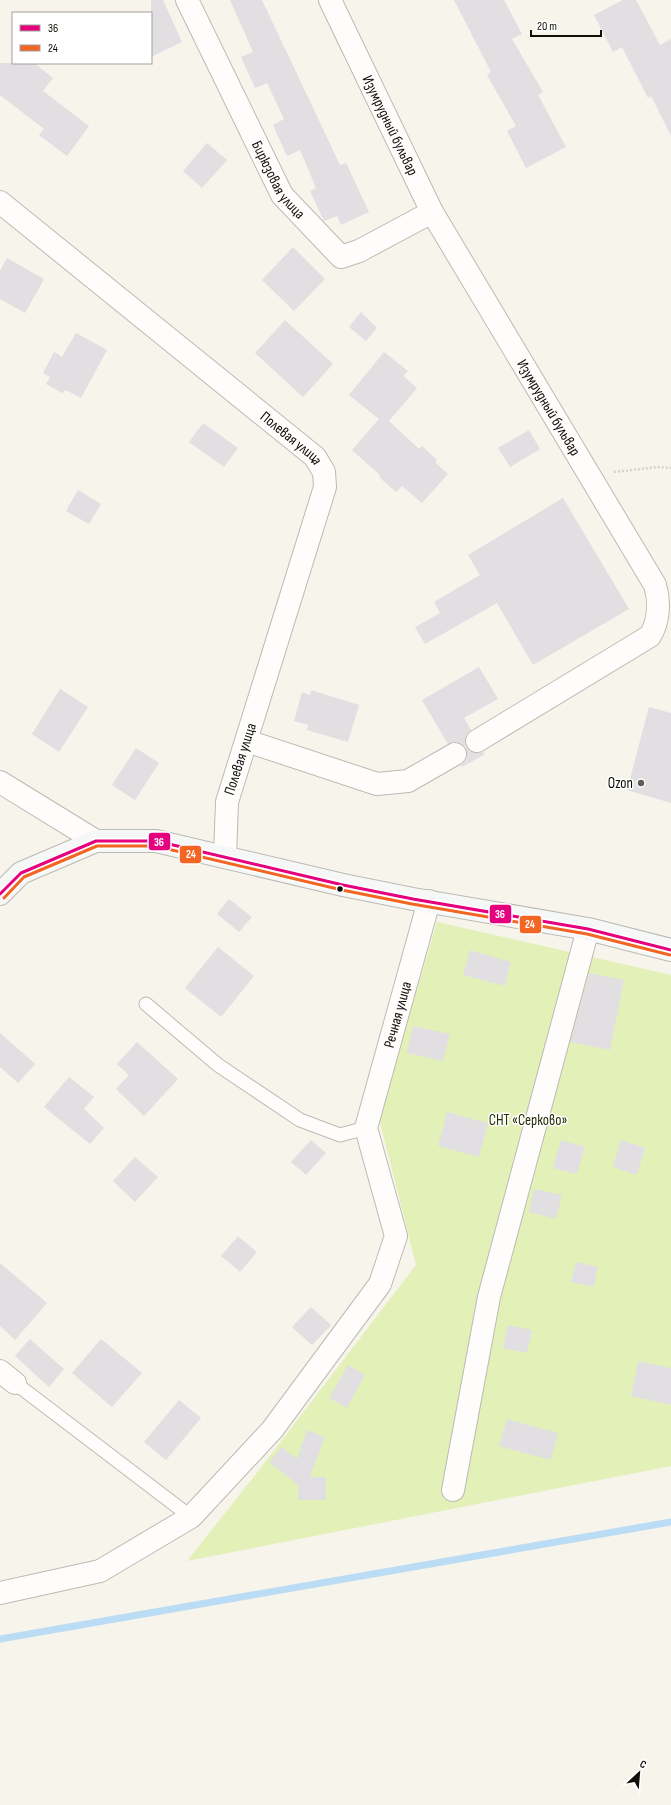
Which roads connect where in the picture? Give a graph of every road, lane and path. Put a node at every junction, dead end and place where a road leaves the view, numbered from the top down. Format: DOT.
graph roads {
  1 [pos="187,0"];
  2 [pos="330,0"];
  3 [pos="0,202"];
  4 [pos="432,212"];
  5 [pos="671,468"];
  6 [pos="590,476"];
  7 [pos="477,741"];
  8 [pos="247,742"];
  9 [pos="455,754"];
  10 [pos="0,782"];
  11 [pos="96,841"];
  12 [pos="224,856"];
  13 [pos="0,894"];
  14 [pos="429,901"];
  15 [pos="588,928"];
  16 [pos="671,950"];
  17 [pos="146,1004"];
  18 [pos="366,1128"];
  19 [pos="7,1377"];
  20 [pos="453,1490"];
  21 [pos="191,1517"];
  22 [pos="0,1593"];
  1 -- 4 [label="street, Бирюзовая улица"];
  2 -- 4 [label="street, Изумрудный бульвар"];
  3 -- 8 [label="street, Полевая улица"];
  4 -- 6 [label="street, Изумрудный бульвар"];
  5 -- 6 [label="path"];
  6 -- 7 [label="street, Изумрудный бульвар"];
  8 -- 9 [label="street"];
  8 -- 12 [label="street, Полевая улица"];
  10 -- 11 [label="street"];
  11 -- 12 [label="main road"];
  11 -- 13 [label="main road"];
  12 -- 14 [label="main road"];
  14 -- 15 [label="main road"];
  14 -- 18 [label="street, Речная улица"];
  15 -- 16 [label="main road"];
  15 -- 20 [label="street"];
  17 -- 18 [label="lane"];
  18 -- 21 [label="street"];
  19 -- 21 [label="lane"];
  21 -- 22 [label="street"];
}
